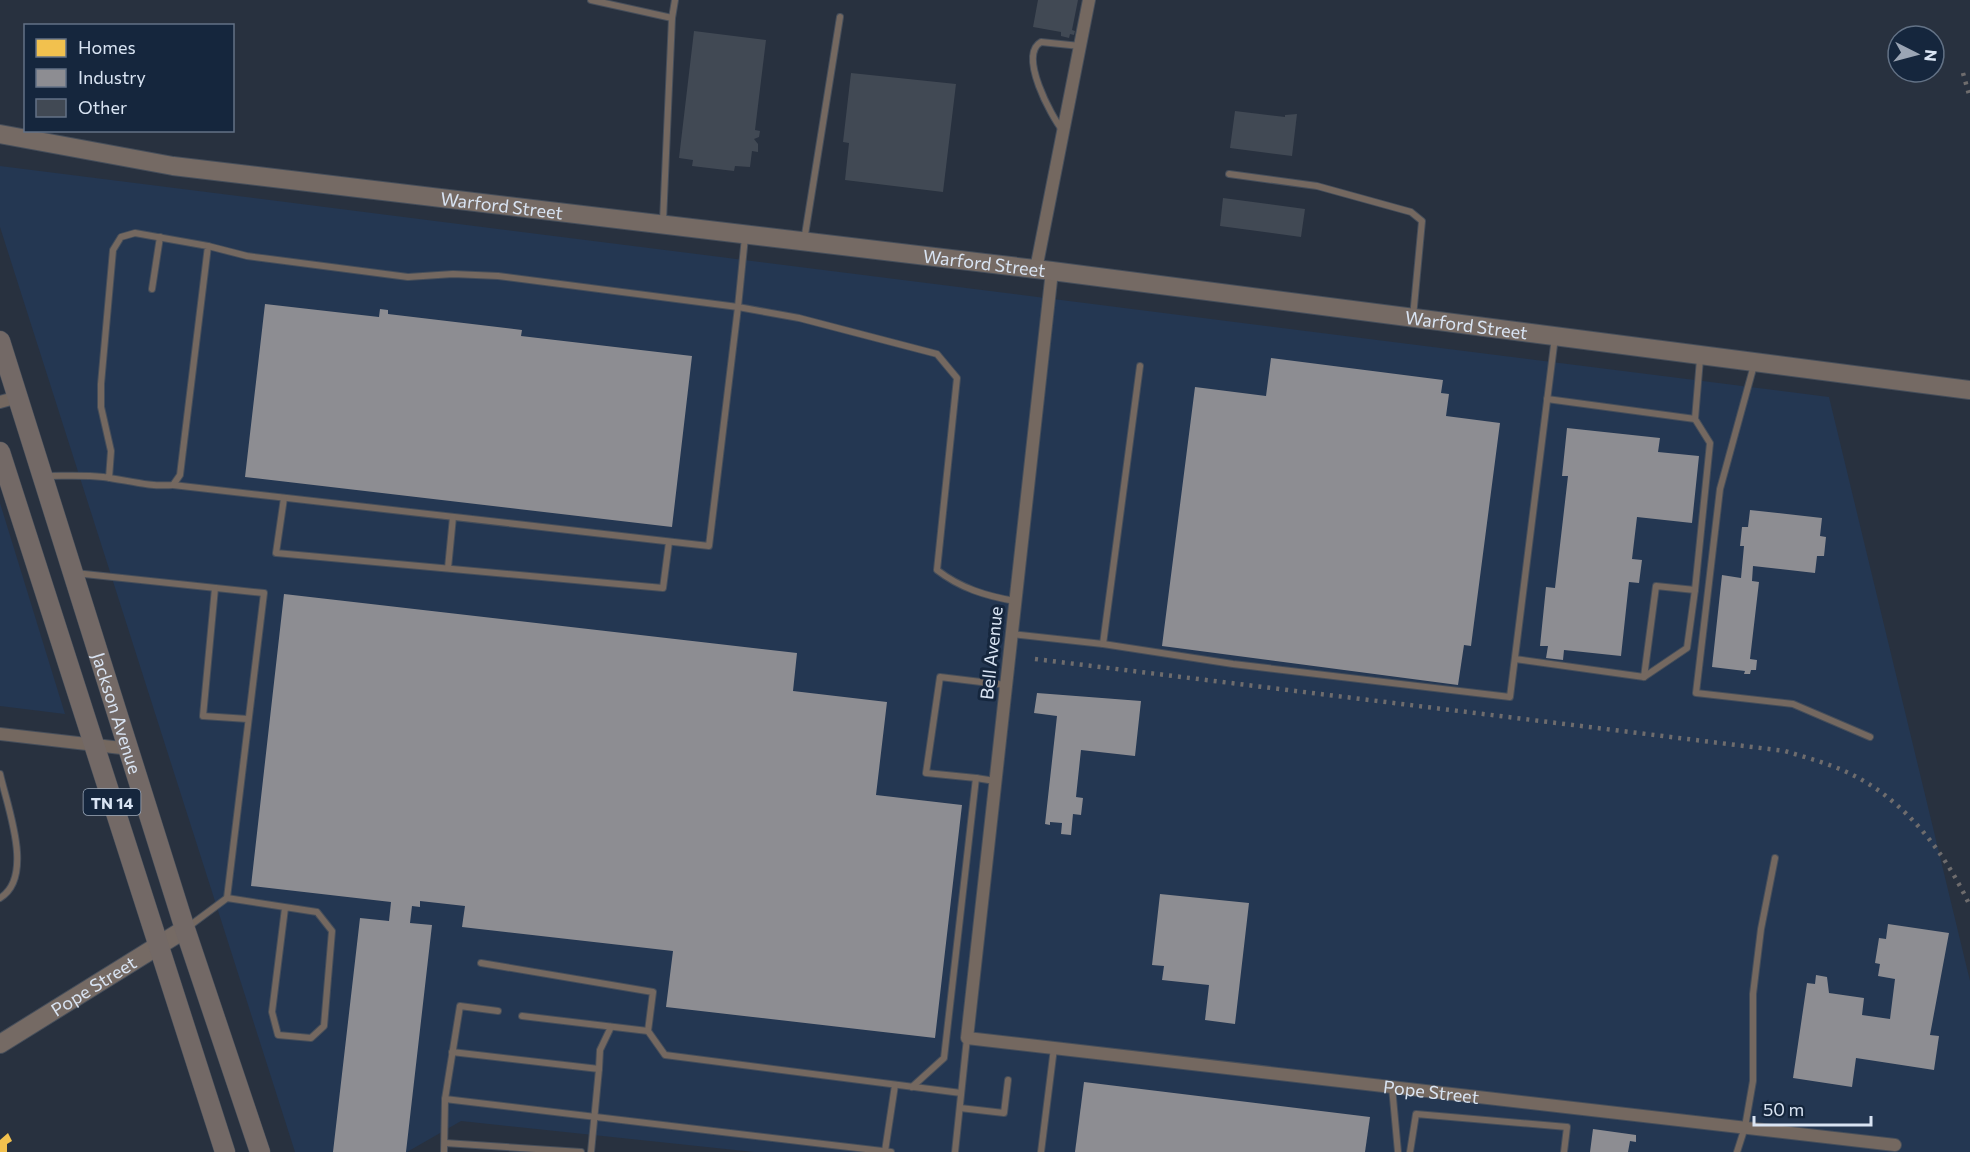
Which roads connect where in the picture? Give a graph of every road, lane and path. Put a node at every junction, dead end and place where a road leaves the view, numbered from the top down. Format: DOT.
graph roads {
  1 [pos="591,0"];
  2 [pos="675,0"];
  3 [pos="1089,0"];
  4 [pos="840,17"];
  5 [pos="672,18"];
  6 [pos="1080,46"];
  7 [pos="1064,131"];
  8 [pos="0,134"];
  9 [pos="1229,174"];
  10 [pos="663,225"];
  11 [pos="746,234"];
  12 [pos="160,237"];
  13 [pos="804,241"];
  14 [pos="208,246"];
  15 [pos="1044,270"];
  16 [pos="152,289"];
  17 [pos="738,307"];
  18 [pos="1413,318"];
  19 [pos="1555,336"];
  20 [pos="0,341"];
  21 [pos="1701,355"];
  22 [pos="1755,362"];
  23 [pos="1140,366"];
  24 [pos="1970,390"];
  25 [pos="9,399"];
  26 [pos="1547,399"];
  27 [pos="1695,418"];
  28 [pos="0,452"];
  29 [pos="44,476"];
  30 [pos="110,478"];
  31 [pos="173,485"];
  32 [pos="284,498"];
  33 [pos="453,517"];
  34 [pos="669,542"];
  35 [pos="448,568"];
  36 [pos="75,573"];
  37 [pos="215,588"];
  38 [pos="1695,590"];
  39 [pos="1015,601"];
  40 [pos="1012,634"];
  41 [pos="1102,644"];
  42 [pos="1515,659"];
  43 [pos="1644,677"];
  44 [pos="1006,685"];
  45 [pos="248,719"];
  46 [pos="0,734"];
  47 [pos="1870,737"];
  48 [pos="94,745"];
  49 [pos="130,749"];
  50 [pos="0,774"];
  51 [pos="976,778"];
  52 [pos="995,781"];
  53 [pos="1775,858"];
  54 [pos="0,898"];
  55 [pos="227,898"];
  56 [pos="285,908"];
  57 [pos="185,929"];
  58 [pos="157,947"];
  59 [pos="481,963"];
  60 [pos="498,1011"];
  61 [pos="522,1016"];
  62 [pos="611,1027"];
  63 [pos="648,1031"];
  64 [pos="967,1038"];
  65 [pos="0,1044"];
  66 [pos="1054,1048"];
  67 [pos="452,1052"];
  68 [pos="599,1069"];
  69 [pos="1008,1080"];
  70 [pos="895,1084"];
  71 [pos="912,1087"];
  72 [pos="1392,1087"];
  73 [pos="961,1093"];
  74 [pos="445,1099"];
  75 [pos="960,1108"];
  76 [pos="595,1115"];
  77 [pos="1745,1127"];
  78 [pos="445,1143"];
  79 [pos="1895,1145"];
  80 [pos="225,1152"];
  81 [pos="260,1152"];
  82 [pos="444,1152"];
  83 [pos="581,1152"];
  84 [pos="591,1152"];
  85 [pos="888,1152"];
  86 [pos="955,1152"];
  87 [pos="1041,1152"];
  88 [pos="1398,1152"];
  89 [pos="1410,1152"];
  90 [pos="1564,1152"];
  91 [pos="1737,1152"];
  1 -- 5 [label="lane"];
  2 -- 5 [label="lane"];
  3 -- 6 [label="street, Bell Avenue"];
  4 -- 13 [label="lane"];
  5 -- 10 [label="lane"];
  6 -- 7 [label="street, Bell Avenue"];
  6 -- 7 [label="lane"];
  7 -- 15 [label="street, Bell Avenue"];
  8 -- 10 [label="main road, Warford Street"];
  9 -- 18 [label="lane"];
  10 -- 11 [label="main road, Warford Street"];
  11 -- 13 [label="main road, Warford Street"];
  11 -- 17 [label="lane"];
  12 -- 14 [label="lane"];
  12 -- 16 [label="lane"];
  12 -- 30 [label="lane"];
  13 -- 15 [label="main road, Warford Street"];
  14 -- 17 [label="lane"];
  14 -- 31 [label="lane"];
  15 -- 18 [label="main road, Warford Street"];
  15 -- 39 [label="street, Bell Avenue"];
  17 -- 34 [label="lane"];
  17 -- 39 [label="lane"];
  18 -- 19 [label="main road, Warford Street"];
  19 -- 21 [label="main road, Warford Street"];
  19 -- 26 [label="lane"];
  20 -- 25 [label="main road, Jackson Avenue / TN 14"];
  21 -- 22 [label="main road, Warford Street"];
  21 -- 27 [label="lane"];
  22 -- 24 [label="main road, Warford Street"];
  22 -- 47 [label="lane"];
  23 -- 41 [label="lane"];
  25 -- 29 [label="main road, Jackson Avenue / TN 14"];
  26 -- 27 [label="lane"];
  26 -- 42 [label="lane"];
  27 -- 38 [label="lane"];
  28 -- 48 [label="main road, Jackson Avenue / TN 14"];
  29 -- 30 [label="lane"];
  29 -- 36 [label="main road, Jackson Avenue / TN 14"];
  30 -- 31 [label="lane"];
  31 -- 32 [label="lane"];
  32 -- 33 [label="lane"];
  32 -- 35 [label="lane"];
  33 -- 34 [label="lane"];
  33 -- 35 [label="lane"];
  34 -- 35 [label="lane"];
  36 -- 37 [label="lane"];
  36 -- 49 [label="main road, Jackson Avenue / TN 14"];
  37 -- 45 [label="lane"];
  37 -- 45 [label="lane"];
  38 -- 43 [label="lane"];
  38 -- 43 [label="lane"];
  39 -- 40 [label="street, Bell Avenue"];
  40 -- 41 [label="lane"];
  40 -- 44 [label="street, Bell Avenue"];
  41 -- 42 [label="lane"];
  42 -- 43 [label="lane"];
  44 -- 51 [label="lane"];
  44 -- 52 [label="street, Bell Avenue"];
  45 -- 55 [label="lane"];
  46 -- 48 [label="street"];
  48 -- 49 [label="street"];
  48 -- 58 [label="main road, Jackson Avenue / TN 14"];
  49 -- 57 [label="main road, Jackson Avenue / TN 14"];
  50 -- 54 [label="lane"];
  51 -- 52 [label="lane"];
  51 -- 71 [label="lane"];
  52 -- 64 [label="street, Bell Avenue"];
  53 -- 77 [label="lane"];
  55 -- 56 [label="lane"];
  55 -- 57 [label="lane"];
  56 -- 56 [label="lane"];
  57 -- 58 [label="main road, Pope Street"];
  57 -- 81 [label="main road, Jackson Avenue / TN 14"];
  58 -- 65 [label="main road, Pope Street"];
  58 -- 80 [label="main road, Jackson Avenue / TN 14"];
  59 -- 63 [label="lane"];
  60 -- 67 [label="lane"];
  61 -- 62 [label="lane"];
  62 -- 63 [label="lane"];
  62 -- 68 [label="lane"];
  63 -- 70 [label="lane"];
  64 -- 66 [label="street, Pope Street"];
  64 -- 73 [label="lane"];
  66 -- 72 [label="street, Pope Street"];
  66 -- 87 [label="lane"];
  67 -- 68 [label="lane"];
  67 -- 74 [label="lane"];
  68 -- 76 [label="lane"];
  69 -- 75 [label="lane"];
  70 -- 71 [label="lane"];
  70 -- 85 [label="lane"];
  71 -- 73 [label="lane"];
  72 -- 77 [label="street, Pope Street"];
  72 -- 88 [label="lane"];
  73 -- 75 [label="lane"];
  74 -- 76 [label="lane"];
  74 -- 78 [label="lane"];
  75 -- 86 [label="lane"];
  76 -- 84 [label="lane"];
  76 -- 85 [label="lane"];
  77 -- 79 [label="street, Pope Street"];
  77 -- 91 [label="lane"];
  78 -- 82 [label="lane"];
  78 -- 83 [label="lane"];
  89 -- 90 [label="lane"];
}
